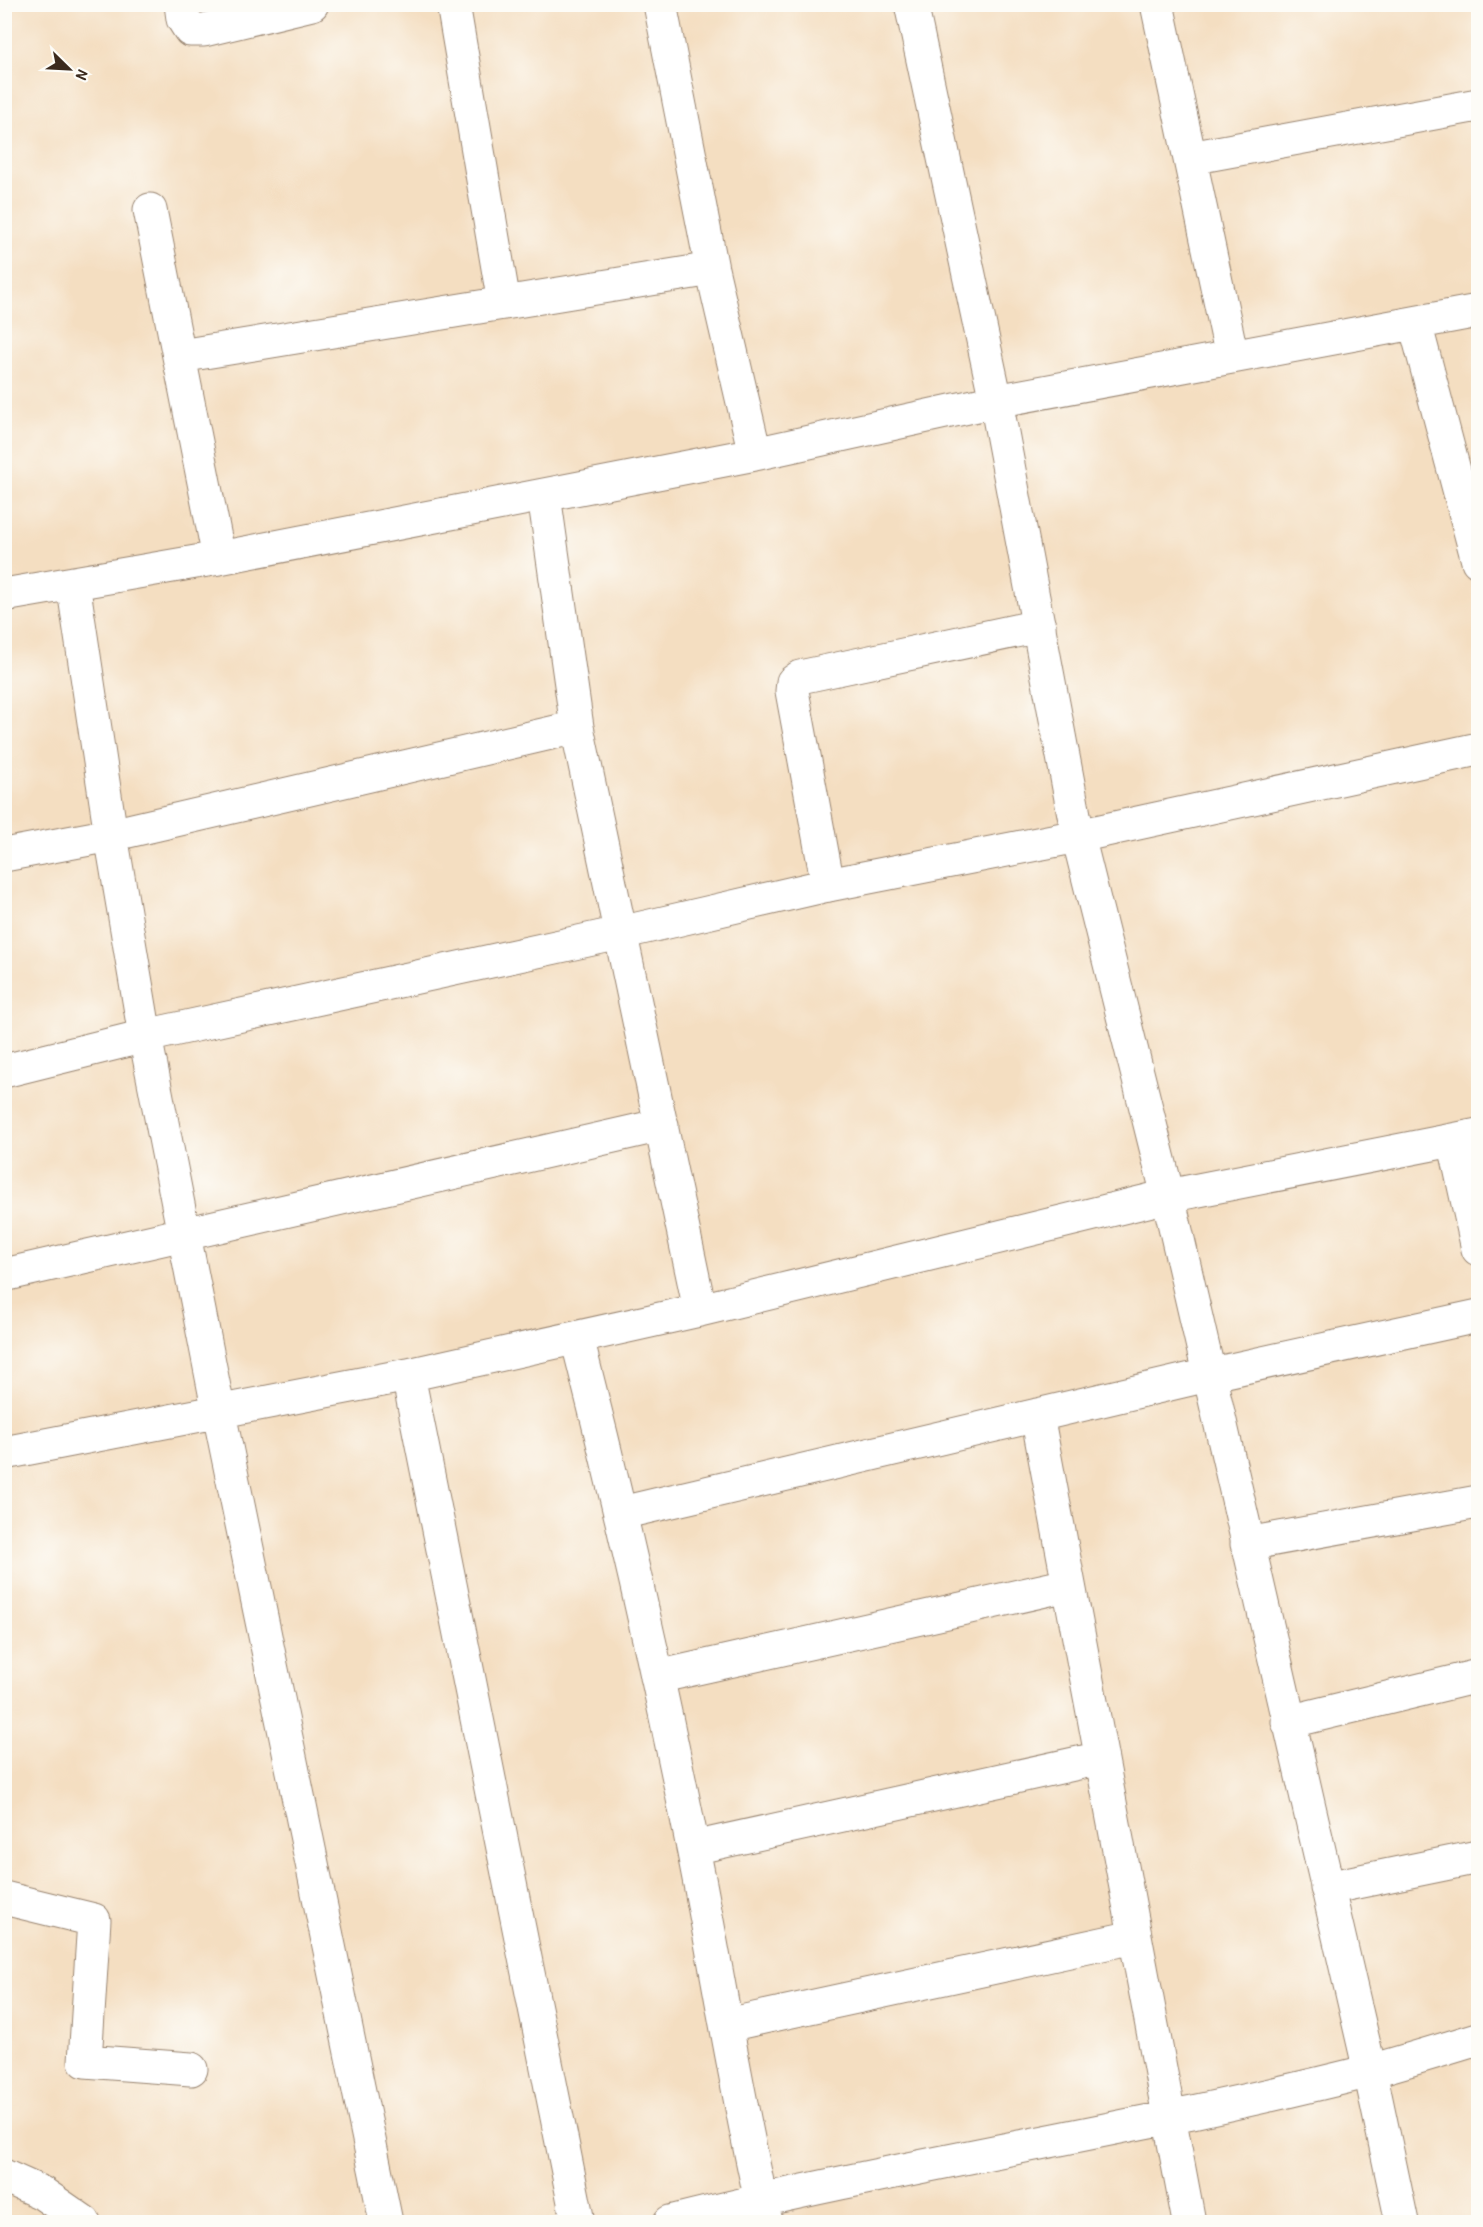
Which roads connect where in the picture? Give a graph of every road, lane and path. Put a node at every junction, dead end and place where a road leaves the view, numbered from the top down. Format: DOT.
graph roads {
  1 [pos="181,4"];
  2 [pos="312,4"];
  3 [pos="453,4"];
  4 [pos="660,4"];
  5 [pos="911,4"];
  6 [pos="1157,4"];
  7 [pos="1479,105"];
  8 [pos="1190,158"];
  9 [pos="150,210"];
  10 [pos="712,269"];
  11 [pos="504,303"];
  12 [pos="1479,312"];
  13 [pos="1415,323"];
  14 [pos="180,356"];
  15 [pos="1232,357"];
  16 [pos="996,401"];
  17 [pos="755,454"];
  18 [pos="544,495"];
  19 [pos="1473,517"];
  20 [pos="219,558"];
  21 [pos="1479,561"];
  22 [pos="73,583"];
  23 [pos="4,595"];
  24 [pos="1039,626"];
  25 [pos="577,727"];
  26 [pos="1479,749"];
  27 [pos="111,835"];
  28 [pos="1078,836"];
  29 [pos="4,855"];
  30 [pos="828,885"];
  31 [pos="620,933"];
  32 [pos="145,1036"];
  33 [pos="4,1071"];
  34 [pos="662,1125"];
  35 [pos="1467,1137"];
  36 [pos="1168,1196"];
  37 [pos="185,1234"];
  38 [pos="1479,1249"];
  39 [pos="4,1275"];
  40 [pos="700,1310"];
  41 [pos="1479,1316"];
  42 [pos="578,1338"];
  43 [pos="1208,1375"];
  44 [pos="408,1376"];
  45 [pos="219,1413"];
  46 [pos="1037,1415"];
  47 [pos="4,1453"];
  48 [pos="1479,1502"];
  49 [pos="621,1513"];
  50 [pos="1247,1544"];
  51 [pos="1068,1585"];
  52 [pos="1479,1676"];
  53 [pos="657,1677"];
  54 [pos="1288,1722"];
  55 [pos="1101,1758"];
  56 [pos="693,1848"];
  57 [pos="1479,1857"];
  58 [pos="1327,1888"];
  59 [pos="4,1898"];
  60 [pos="1134,1937"];
  61 [pos="727,2025"];
  62 [pos="1479,2040"];
  63 [pos="191,2069"];
  64 [pos="1370,2071"];
  65 [pos="1168,2116"];
  66 [pos="4,2176"];
  67 [pos="763,2211"];
  68 [pos="84,2223"];
  69 [pos="387,2223"];
  70 [pos="578,2223"];
  71 [pos="670,2223"];
  72 [pos="1189,2223"];
  73 [pos="1402,2223"];
  1 -- 2 [label="street"];
  3 -- 11 [label="street"];
  4 -- 10 [label="street"];
  5 -- 16 [label="street"];
  6 -- 8 [label="street"];
  7 -- 8 [label="street"];
  8 -- 15 [label="street"];
  9 -- 14 [label="street"];
  10 -- 11 [label="street"];
  10 -- 17 [label="street"];
  11 -- 14 [label="street"];
  12 -- 13 [label="street"];
  13 -- 15 [label="street"];
  13 -- 19 [label="street"];
  14 -- 20 [label="street"];
  15 -- 16 [label="street"];
  16 -- 17 [label="street"];
  16 -- 24 [label="street"];
  17 -- 18 [label="street"];
  18 -- 20 [label="street"];
  18 -- 25 [label="street"];
  19 -- 21 [label="street"];
  20 -- 22 [label="street"];
  22 -- 23 [label="street"];
  22 -- 27 [label="street"];
  24 -- 28 [label="street"];
  24 -- 30 [label="street"];
  25 -- 27 [label="street"];
  25 -- 31 [label="street"];
  26 -- 28 [label="street"];
  27 -- 29 [label="street"];
  27 -- 32 [label="street"];
  28 -- 30 [label="street"];
  28 -- 36 [label="street"];
  30 -- 31 [label="street"];
  31 -- 32 [label="street"];
  31 -- 34 [label="street"];
  32 -- 33 [label="street"];
  32 -- 37 [label="street"];
  34 -- 37 [label="street"];
  34 -- 40 [label="street"];
  35 -- 36 [label="street"];
  35 -- 38 [label="street"];
  36 -- 40 [label="street"];
  36 -- 43 [label="street"];
  37 -- 39 [label="street"];
  37 -- 45 [label="street"];
  40 -- 42 [label="street"];
  41 -- 43 [label="street"];
  42 -- 44 [label="street"];
  42 -- 49 [label="street"];
  43 -- 46 [label="street"];
  43 -- 50 [label="street"];
  44 -- 45 [label="street"];
  44 -- 70 [label="street"];
  45 -- 47 [label="street"];
  45 -- 69 [label="street"];
  46 -- 49 [label="street"];
  46 -- 51 [label="street"];
  48 -- 50 [label="street"];
  49 -- 53 [label="street"];
  50 -- 54 [label="street"];
  51 -- 53 [label="street"];
  51 -- 55 [label="street"];
  52 -- 54 [label="street"];
  53 -- 56 [label="street"];
  54 -- 58 [label="street"];
  55 -- 56 [label="street"];
  55 -- 60 [label="street"];
  56 -- 61 [label="street"];
  57 -- 58 [label="street"];
  58 -- 64 [label="street"];
  59 -- 63 [label="street"];
  60 -- 61 [label="street"];
  60 -- 65 [label="street"];
  61 -- 67 [label="street"];
  62 -- 64 [label="street"];
  64 -- 65 [label="street"];
  64 -- 73 [label="street"];
  65 -- 67 [label="street"];
  65 -- 72 [label="street"];
  66 -- 68 [label="street"];
  67 -- 71 [label="street"];
}
